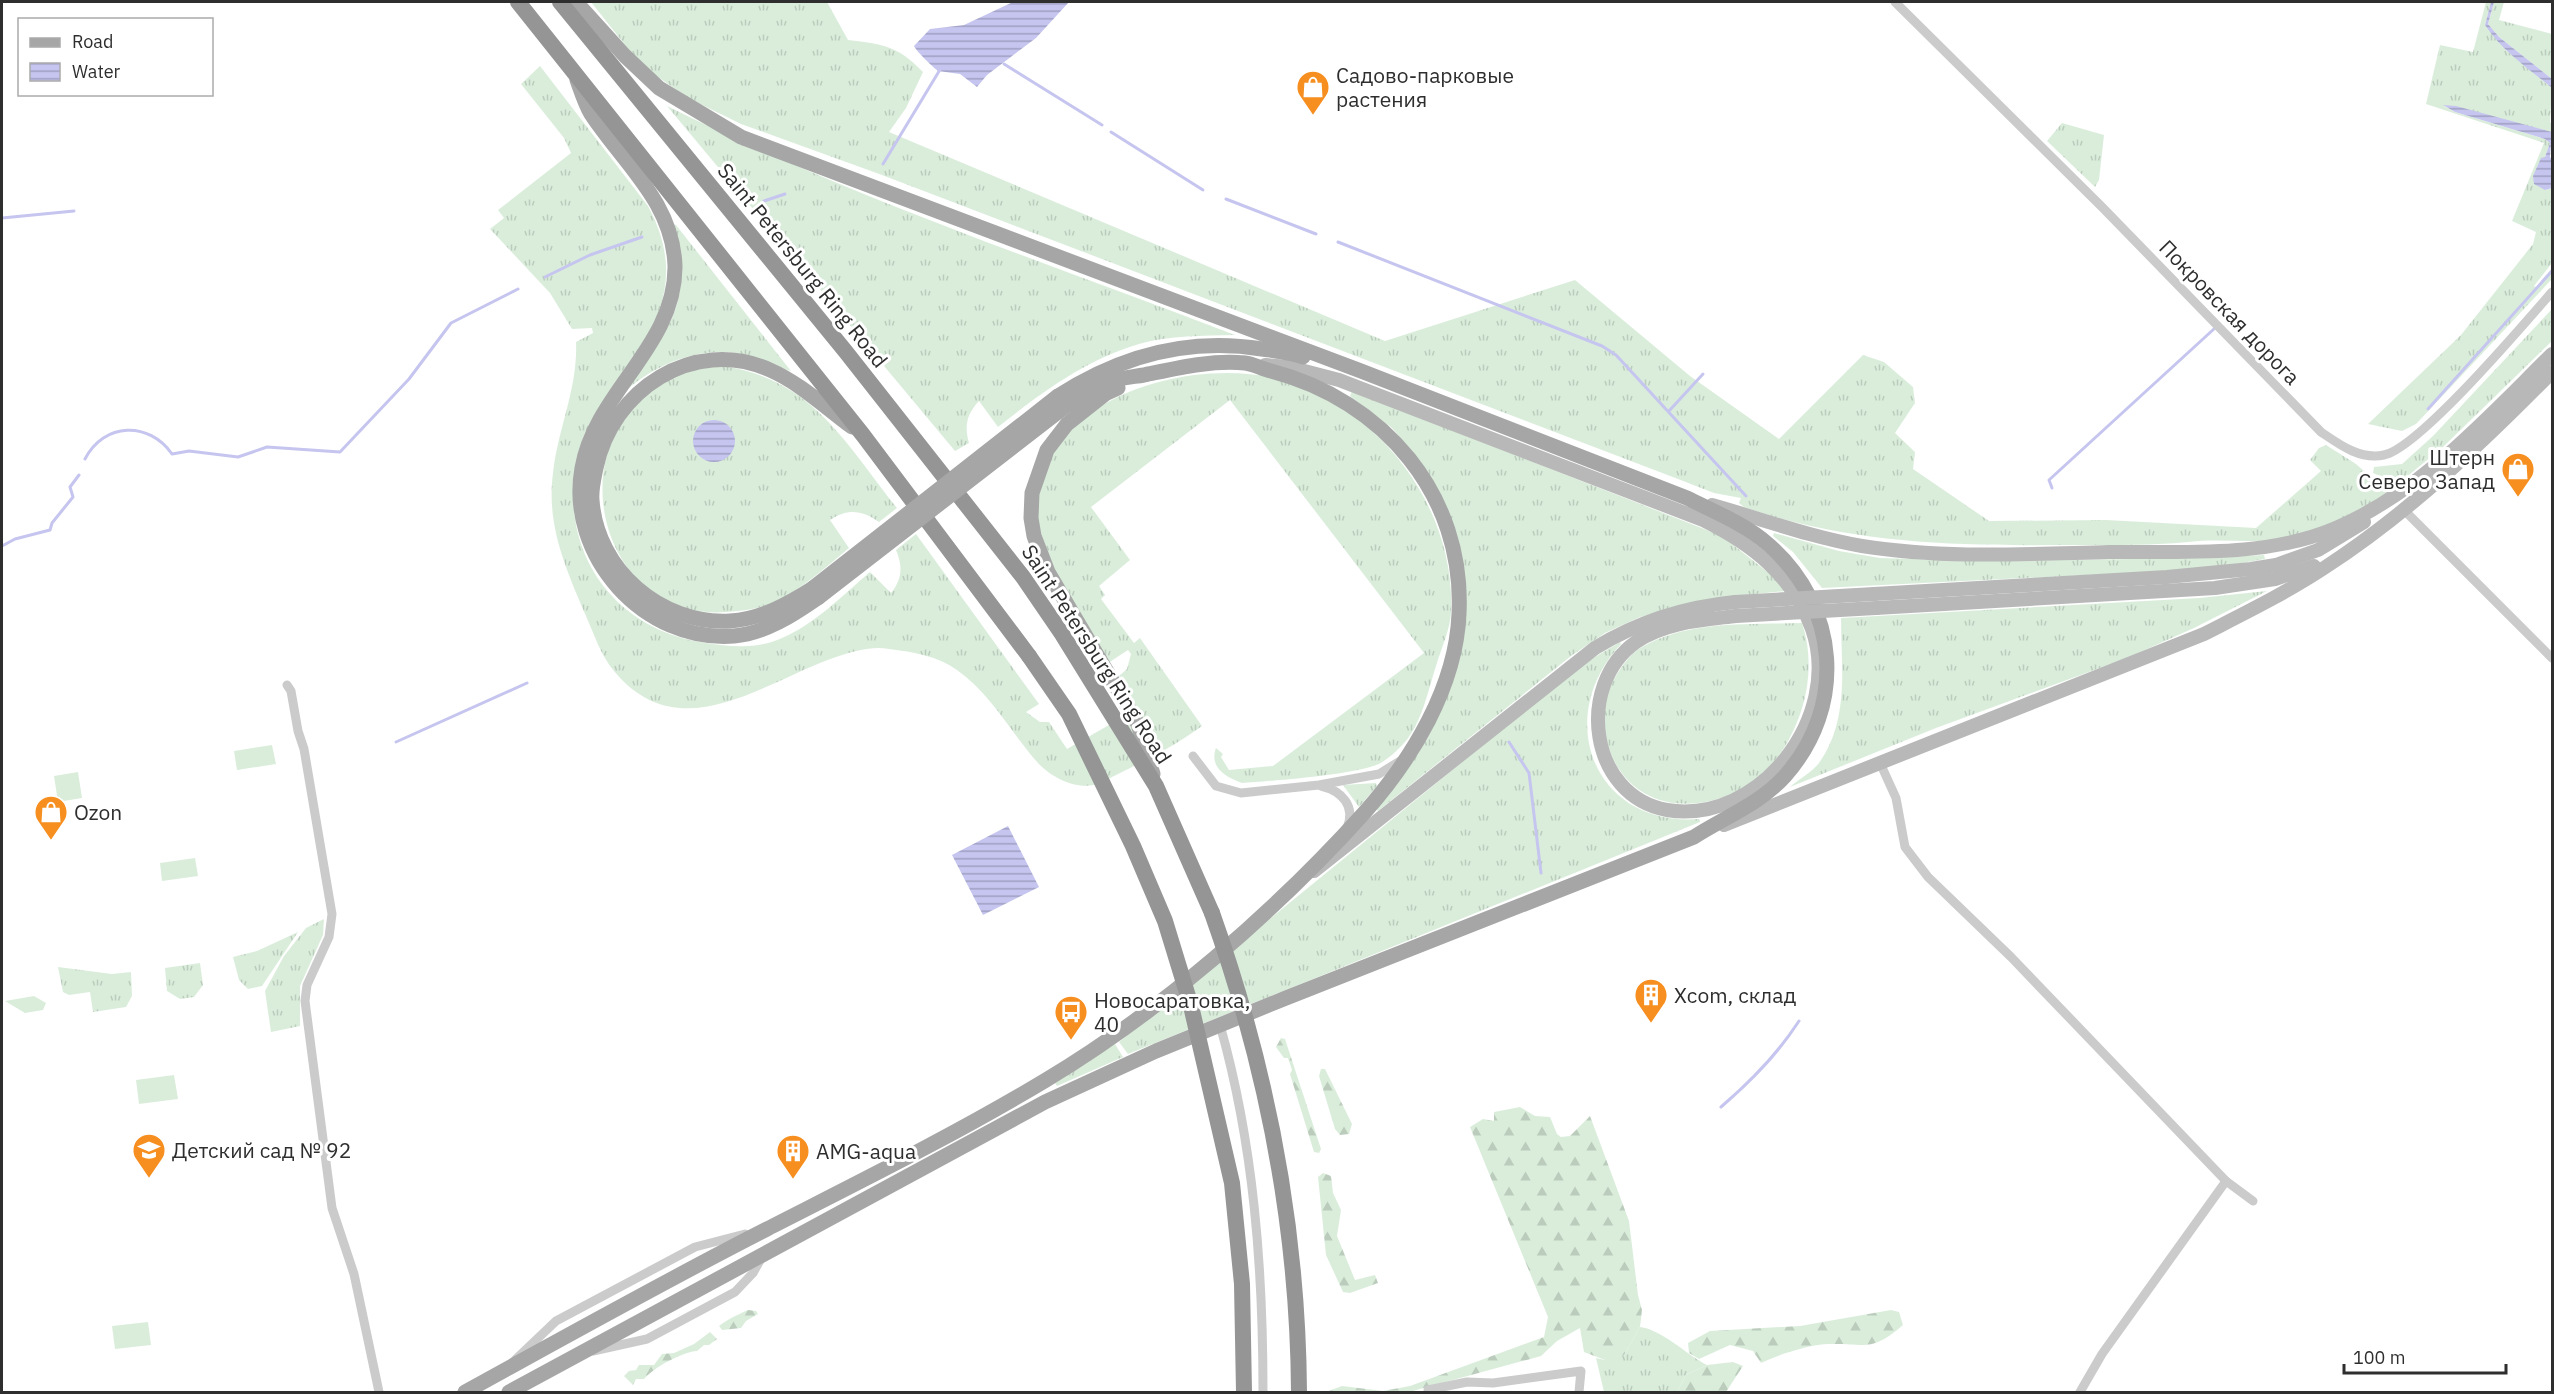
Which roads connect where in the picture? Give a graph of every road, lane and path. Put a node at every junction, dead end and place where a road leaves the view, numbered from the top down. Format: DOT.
graph roads {
  1 [pos="518,2"];
  2 [pos="560,2"];
  3 [pos="576,2"];
  4 [pos="1895,2"];
  5 [pos="573,69"];
  6 [pos="2553,292"];
  7 [pos="2553,354"];
  8 [pos="1248,363"];
  9 [pos="1360,370"];
  10 [pos="2553,372"];
  11 [pos="1145,375"];
  12 [pos="1062,400"];
  13 [pos="864,435"];
  14 [pos="1687,498"];
  15 [pos="2391,500"];
  16 [pos="2404,510"];
  17 [pos="2339,558"];
  18 [pos="816,593"];
  19 [pos="1875,601"];
  20 [pos="1736,609"];
  21 [pos="2553,658"];
  22 [pos="287,685"];
  23 [pos="1193,756"];
  24 [pos="1407,756"];
  25 [pos="1881,765"];
  26 [pos="1156,786"];
  27 [pos="1319,786"];
  28 [pos="1344,833"];
  29 [pos="1694,837"];
  30 [pos="1299,880"];
  31 [pos="1220,1026"];
  32 [pos="2226,1181"];
  33 [pos="2253,1201"];
  34 [pos="1428,1390"];
  35 [pos="379,1392"];
  36 [pos="465,1392"];
  37 [pos="509,1392"];
  38 [pos="1244,1392"];
  39 [pos="1263,1392"];
  40 [pos="1299,1392"];
  41 [pos="1579,1392"];
  42 [pos="2080,1392"];
  1 -- 5 [label="highway"];
  2 -- 26 [label="highway, Saint Petersburg Ring Road"];
  3 -- 9 [label="main road"];
  4 -- 6 [label="street, Покровская дорога"];
  5 -- 13 [label="highway"];
  5 -- 18 [label="main road"];
  7 -- 15 [label="main road"];
  8 -- 11 [label="main road"];
  8 -- 20 [label="main road"];
  8 -- 24 [label="main road"];
  9 -- 12 [label="main road"];
  9 -- 14 [label="main road"];
  10 -- 16 [label="main road"];
  11 -- 12 [label="main road"];
  11 -- 26 [label="main road"];
  12 -- 18 [label="main road, bridge"];
  13 -- 18 [label="main road"];
  13 -- 38 [label="highway, bridge"];
  14 -- 15 [label="main road"];
  14 -- 29 [label="main road"];
  15 -- 19 [label="main road"];
  16 -- 17 [label="main road"];
  16 -- 21 [label="street"];
  17 -- 19 [label="main road"];
  17 -- 25 [label="main road"];
  19 -- 20 [label="main road, bridge"];
  20 -- 30 [label="main road"];
  22 -- 35 [label="street"];
  23 -- 27 [label="street"];
  24 -- 27 [label="street"];
  24 -- 28 [label="main road"];
  25 -- 29 [label="main road"];
  25 -- 32 [label="street"];
  26 -- 40 [label="highway, Saint Petersburg Ring Road, bridge"];
  27 -- 28 [label="street"];
  28 -- 30 [label="main road"];
  29 -- 31 [label="main road"];
  30 -- 36 [label="main road"];
  31 -- 37 [label="main road"];
  31 -- 39 [label="street"];
  32 -- 33 [label="street"];
  32 -- 42 [label="street"];
  34 -- 41 [label="street"];
}
